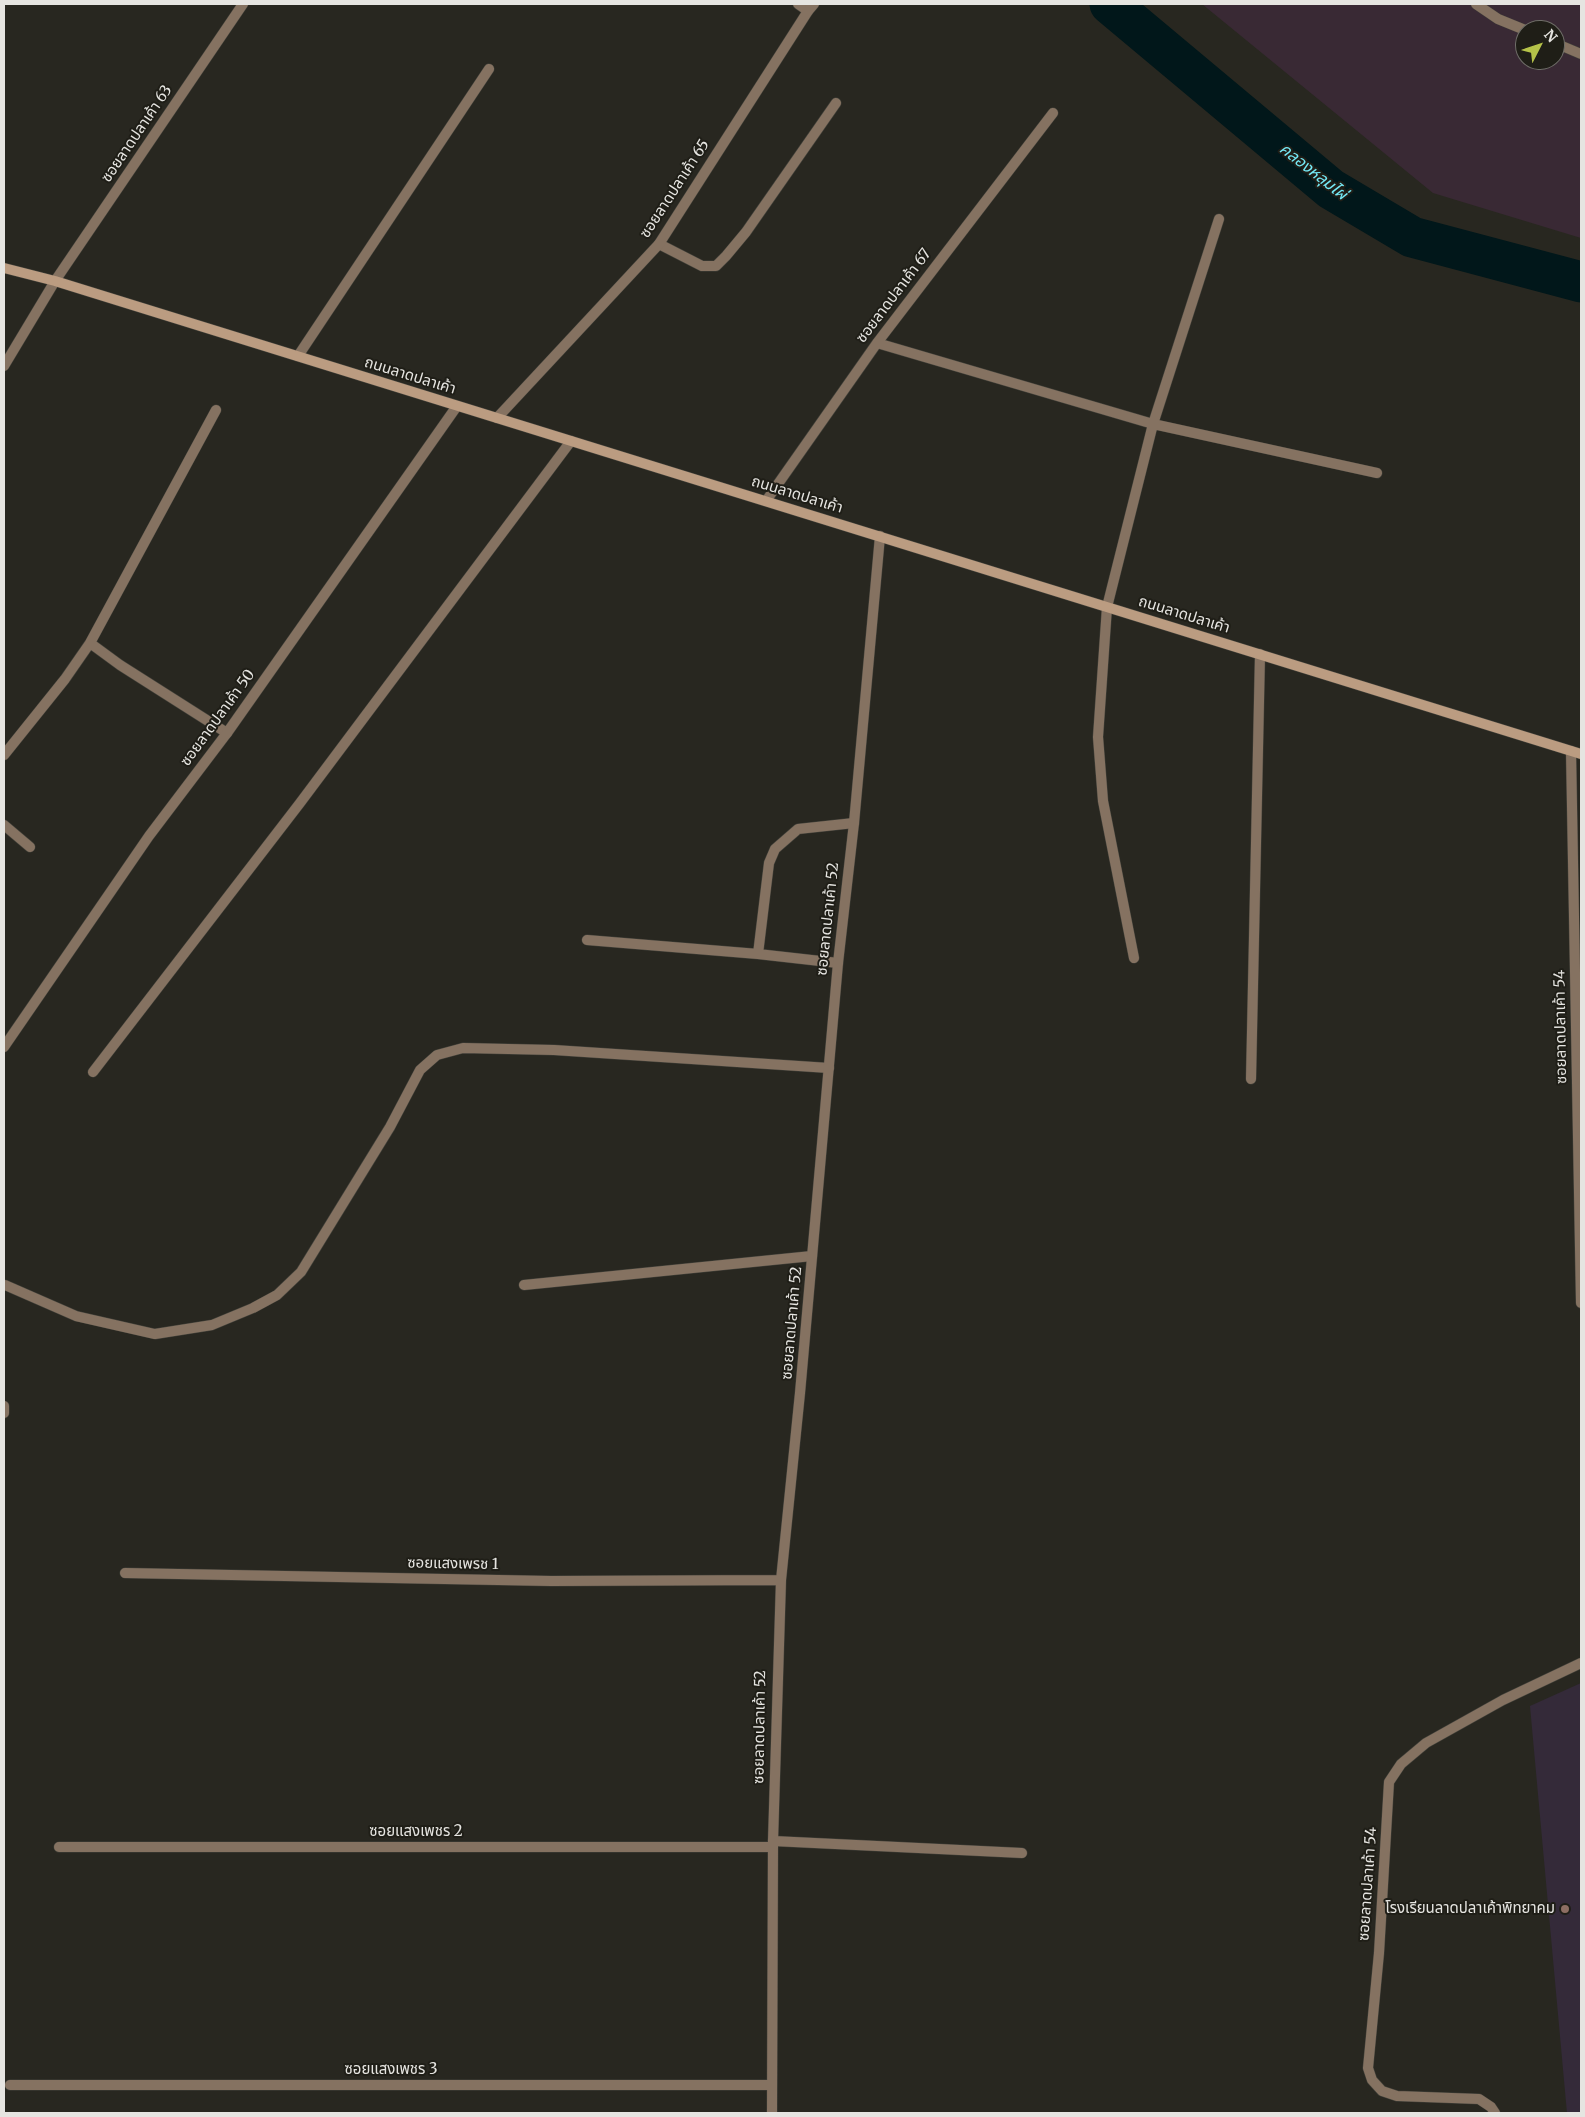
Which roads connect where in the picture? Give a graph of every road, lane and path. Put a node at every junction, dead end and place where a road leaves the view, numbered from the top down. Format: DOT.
graph roads {
  1 [pos="243,4"];
  2 [pos="798,4"];
  3 [pos="1476,4"];
  4 [pos="811,7"];
  5 [pos="1515,26"];
  6 [pos="1565,47"];
  7 [pos="1581,54"];
  8 [pos="489,69"];
  9 [pos="836,103"];
  10 [pos="1053,113"];
  11 [pos="1220,220"];
  12 [pos="659,244"];
  13 [pos="4,268"];
  14 [pos="55,281"];
  15 [pos="877,343"];
  16 [pos="298,356"];
  17 [pos="4,366"];
  18 [pos="457,406"];
  19 [pos="216,410"];
  20 [pos="497,418"];
  21 [pos="1153,424"];
  22 [pos="571,441"];
  23 [pos="1377,473"];
  24 [pos="766,501"];
  25 [pos="880,536"];
  26 [pos="1107,607"];
  27 [pos="90,643"];
  28 [pos="1260,654"];
  29 [pos="228,733"];
  30 [pos="1576,752"];
  31 [pos="4,755"];
  32 [pos="854,823"];
  33 [pos="4,825"];
  34 [pos="30,847"];
  35 [pos="587,940"];
  36 [pos="758,954"];
  37 [pos="1134,958"];
  38 [pos="838,963"];
  39 [pos="4,1047"];
  40 [pos="829,1068"];
  41 [pos="93,1072"];
  42 [pos="1251,1079"];
  43 [pos="812,1256"];
  44 [pos="5,1285"];
  45 [pos="524,1285"];
  46 [pos="1581,1303"];
  47 [pos="4,1406"];
  48 [pos="4,1414"];
  49 [pos="125,1573"];
  50 [pos="780,1580"];
  51 [pos="1581,1663"];
  52 [pos="773,1844"];
  53 [pos="59,1847"];
  54 [pos="1022,1853"];
  55 [pos="10,2085"];
  56 [pos="772,2085"];
  57 [pos="772,2113"];
  58 [pos="1495,2113"];
  1 -- 14 [label="street, ซอยลาดปลาเค้า 63"];
  2 -- 4 [label="street"];
  3 -- 5 [label="street"];
  4 -- 12 [label="street, ซอยลาดปลาเค้า 65"];
  6 -- 7 [label="street"];
  8 -- 16 [label="street"];
  9 -- 12 [label="street"];
  10 -- 15 [label="street, ซอยลาดปลาเค้า 67"];
  11 -- 21 [label="street"];
  12 -- 20 [label="street, ซอยลาดปลาเค้า 65"];
  13 -- 14 [label="main road, ถนนลาดปลาเค้า"];
  14 -- 16 [label="main road, ถนนลาดปลาเค้า"];
  14 -- 17 [label="street, ซอยลาดปลาเค้า 63"];
  15 -- 21 [label="street"];
  15 -- 24 [label="street, ซอยลาดปลาเค้า 67"];
  16 -- 18 [label="main road, ถนนลาดปลาเค้า"];
  18 -- 20 [label="main road, ถนนลาดปลาเค้า"];
  18 -- 29 [label="street, ซอยลาดปลาเค้า 50"];
  19 -- 27 [label="street"];
  20 -- 22 [label="main road, ถนนลาดปลาเค้า"];
  21 -- 23 [label="street"];
  21 -- 26 [label="street"];
  22 -- 24 [label="main road, ถนนลาดปลาเค้า"];
  22 -- 41 [label="street"];
  24 -- 25 [label="main road, ถนนลาดปลาเค้า"];
  25 -- 26 [label="main road, ถนนลาดปลาเค้า"];
  25 -- 32 [label="street, ซอยลาดปลาเค้า 52"];
  26 -- 28 [label="main road, ถนนลาดปลาเค้า"];
  26 -- 37 [label="street"];
  27 -- 29 [label="street"];
  27 -- 31 [label="street"];
  28 -- 30 [label="main road, ถนนลาดปลาเค้า"];
  28 -- 42 [label="street"];
  29 -- 39 [label="street, ซอยลาดปลาเค้า 50"];
  30 -- 46 [label="street, ซอยลาดปลาเค้า 54"];
  32 -- 36 [label="street"];
  32 -- 38 [label="street, ซอยลาดปลาเค้า 52"];
  33 -- 34 [label="street"];
  35 -- 36 [label="street"];
  36 -- 38 [label="street"];
  38 -- 40 [label="street, ซอยลาดปลาเค้า 52"];
  40 -- 43 [label="street, ซอยลาดปลาเค้า 52"];
  40 -- 44 [label="street"];
  43 -- 45 [label="street"];
  43 -- 50 [label="street, ซอยลาดปลาเค้า 52"];
  47 -- 48 [label="street"];
  49 -- 50 [label="street, ซอยแสงเพรช 1"];
  50 -- 52 [label="street, ซอยลาดปลาเค้า 52"];
  51 -- 58 [label="street, ซอยลาดปลาเค้า 54"];
  52 -- 53 [label="street, ซอยแสงเพชร 2"];
  52 -- 54 [label="street, ซอยแสงเพชร 2"];
  52 -- 56 [label="street, ซอยลาดปลาเค้า 52"];
  55 -- 56 [label="street, ซอยแสงเพชร 3"];
  56 -- 57 [label="street, ซอยลาดปลาเค้า 52"];
}
